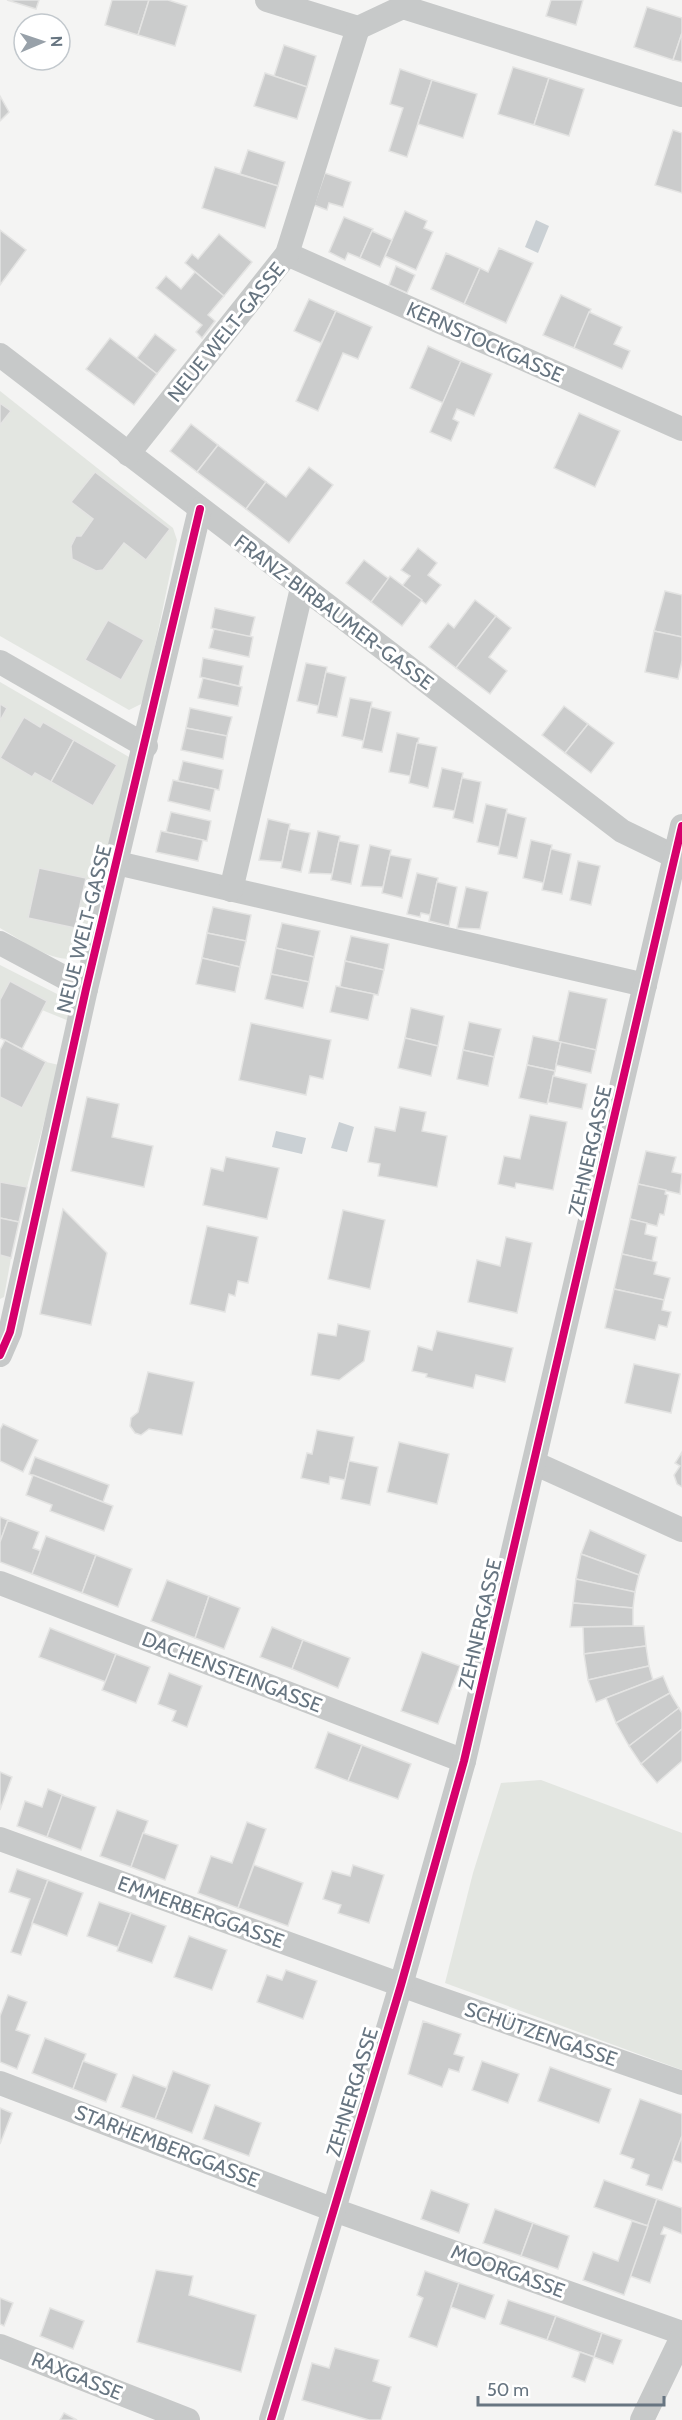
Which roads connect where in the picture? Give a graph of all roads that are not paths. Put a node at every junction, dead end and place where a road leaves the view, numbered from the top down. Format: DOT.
graph roads {
  1 [pos="267,0"];
  2 [pos="358,28"];
  3 [pos="682,95"];
  4 [pos="287,254"];
  5 [pos="0,355"];
  6 [pos="682,429"];
  7 [pos="128,454"];
  8 [pos="200,509"];
  9 [pos="302,588"];
  10 [pos="0,662"];
  11 [pos="146,746"];
  12 [pos="682,826"];
  13 [pos="678,858"];
  14 [pos="117,863"];
  15 [pos="231,890"];
  16 [pos="0,943"];
  17 [pos="645,985"];
  18 [pos="86,989"];
  19 [pos="5,1329"];
  20 [pos="0,1355"];
  21 [pos="534,1463"];
  22 [pos="682,1530"];
  23 [pos="0,1583"];
  24 [pos="464,1761"];
  25 [pos="0,1839"];
  26 [pos="401,1985"];
  27 [pos="0,2083"];
  28 [pos="682,2084"];
  29 [pos="334,2210"];
  30 [pos="682,2335"];
  31 [pos="0,2346"];
  32 [pos="188,2420"];
  33 [pos="271,2420"];
  34 [pos="642,2420"];
  1 -- 2 [label="street"];
  2 -- 3 [label="street"];
  2 -- 4 [label="street, NEUE WELT-GASSE"];
  4 -- 6 [label="street, KERNSTOCKGASSE"];
  4 -- 7 [label="street, NEUE WELT-GASSE"];
  5 -- 7 [label="street, FRANZ-BIRBAUMER-GASSE"];
  7 -- 8 [label="street, FRANZ-BIRBAUMER-GASSE"];
  8 -- 9 [label="street, FRANZ-BIRBAUMER-GASSE"];
  8 -- 11 [label="street, NEUE WELT-GASSE"];
  9 -- 13 [label="street, FRANZ-BIRBAUMER-GASSE"];
  9 -- 15 [label="street"];
  10 -- 11 [label="street"];
  11 -- 14 [label="street, NEUE WELT-GASSE"];
  12 -- 13 [label="street, ZEHNERGASSE"];
  13 -- 17 [label="street, ZEHNERGASSE"];
  14 -- 15 [label="street, NEUE WELT-GASSE"];
  14 -- 18 [label="street, NEUE WELT-GASSE"];
  15 -- 17 [label="street, NEUE WELT-GASSE"];
  16 -- 18 [label="street"];
  17 -- 21 [label="street, ZEHNERGASSE"];
  18 -- 19 [label="street, NEUE WELT-GASSE"];
  19 -- 20 [label="street, NEUE WELT-GASSE"];
  21 -- 22 [label="street"];
  21 -- 24 [label="street, ZEHNERGASSE"];
  23 -- 24 [label="street, DACHENSTEINGASSE"];
  24 -- 26 [label="street, ZEHNERGASSE"];
  25 -- 26 [label="street, EMMERBERGGASSE"];
  26 -- 28 [label="street, SCHÜTZENGASSE"];
  26 -- 29 [label="street, ZEHNERGASSE"];
  27 -- 29 [label="street, STARHEMBERGGASSE"];
  29 -- 30 [label="street, MOORGASSE"];
  29 -- 33 [label="street, ZEHNERGASSE"];
  30 -- 34 [label="street"];
  31 -- 32 [label="street, RAXGASSE"];
}
